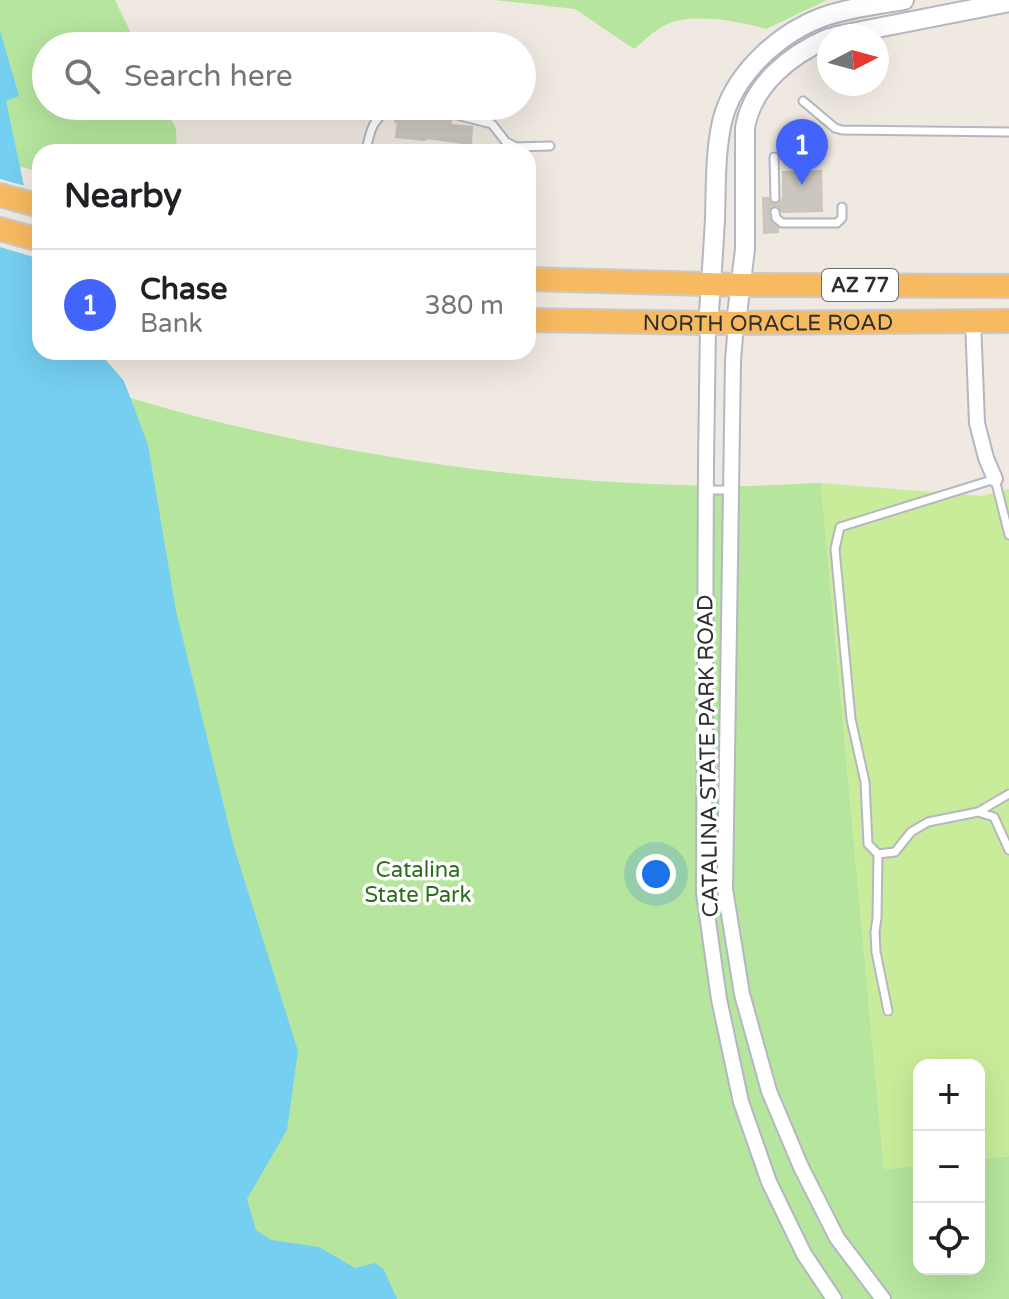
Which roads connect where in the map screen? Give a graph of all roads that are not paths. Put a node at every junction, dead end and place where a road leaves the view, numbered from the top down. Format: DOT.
graph roads {
  1 [pos="904,0"];
  2 [pos="1009,2"];
  3 [pos="889,26"];
  4 [pos="817,44"];
  5 [pos="803,101"];
  6 [pos="377,120"];
  7 [pos="476,120"];
  8 [pos="1009,132"];
  9 [pos="367,144"];
  10 [pos="510,144"];
  11 [pos="536,146"];
  12 [pos="550,146"];
  13 [pos="774,157"];
  14 [pos="0,195"];
  15 [pos="775,198"];
  16 [pos="32,204"];
  17 [pos="842,207"];
  18 [pos="775,212"];
  19 [pos="0,229"];
  20 [pos="32,238"];
  21 [pos="536,279"];
  22 [pos="711,284"];
  23 [pos="741,285"];
  24 [pos="1009,286"];
  25 [pos="536,320"];
  26 [pos="973,321"];
  27 [pos="1009,321"];
  28 [pos="708,323"];
  29 [pos="736,323"];
  30 [pos="995,479"];
  31 [pos="706,490"];
  32 [pos="731,490"];
  33 [pos="1009,535"];
  34 [pos="1009,794"];
  35 [pos="978,812"];
  36 [pos="1009,850"];
  37 [pos="878,854"];
  38 [pos="888,1011"];
  39 [pos="834,1299"];
  40 [pos="883,1299"];
  1 -- 22 [label="street, CATALINA STATE PARK ROAD"];
  2 -- 3 [label="street"];
  4 -- 23 [label="street"];
  5 -- 8 [label="lane"];
  6 -- 9 [label="lane"];
  7 -- 10 [label="lane"];
  11 -- 12 [label="lane"];
  13 -- 15 [label="lane"];
  14 -- 16 [label="highway"];
  17 -- 18 [label="lane"];
  19 -- 20 [label="highway"];
  21 -- 22 [label="highway, NORTH ORACLE ROAD / AZ 77"];
  22 -- 23 [label="highway, NORTH ORACLE ROAD / AZ 77"];
  22 -- 28 [label="street, CATALINA STATE PARK ROAD"];
  23 -- 24 [label="highway, NORTH ORACLE ROAD / AZ 77"];
  23 -- 29 [label="street"];
  25 -- 28 [label="highway, NORTH ORACLE ROAD / AZ 77"];
  26 -- 27 [label="highway, NORTH ORACLE ROAD / AZ 77"];
  26 -- 29 [label="highway, NORTH ORACLE ROAD / AZ 77"];
  26 -- 30 [label="street"];
  28 -- 29 [label="highway, NORTH ORACLE ROAD / AZ 77"];
  28 -- 31 [label="street, CATALINA STATE PARK ROAD"];
  29 -- 32 [label="street, CATALINA STATE PARK ROAD"];
  30 -- 33 [label="lane"];
  30 -- 37 [label="lane"];
  31 -- 32 [label="lane"];
  31 -- 39 [label="street, CATALINA STATE PARK ROAD"];
  32 -- 40 [label="street, CATALINA STATE PARK ROAD"];
  34 -- 35 [label="lane"];
  35 -- 36 [label="lane"];
  35 -- 37 [label="lane"];
  37 -- 38 [label="lane"];
}
